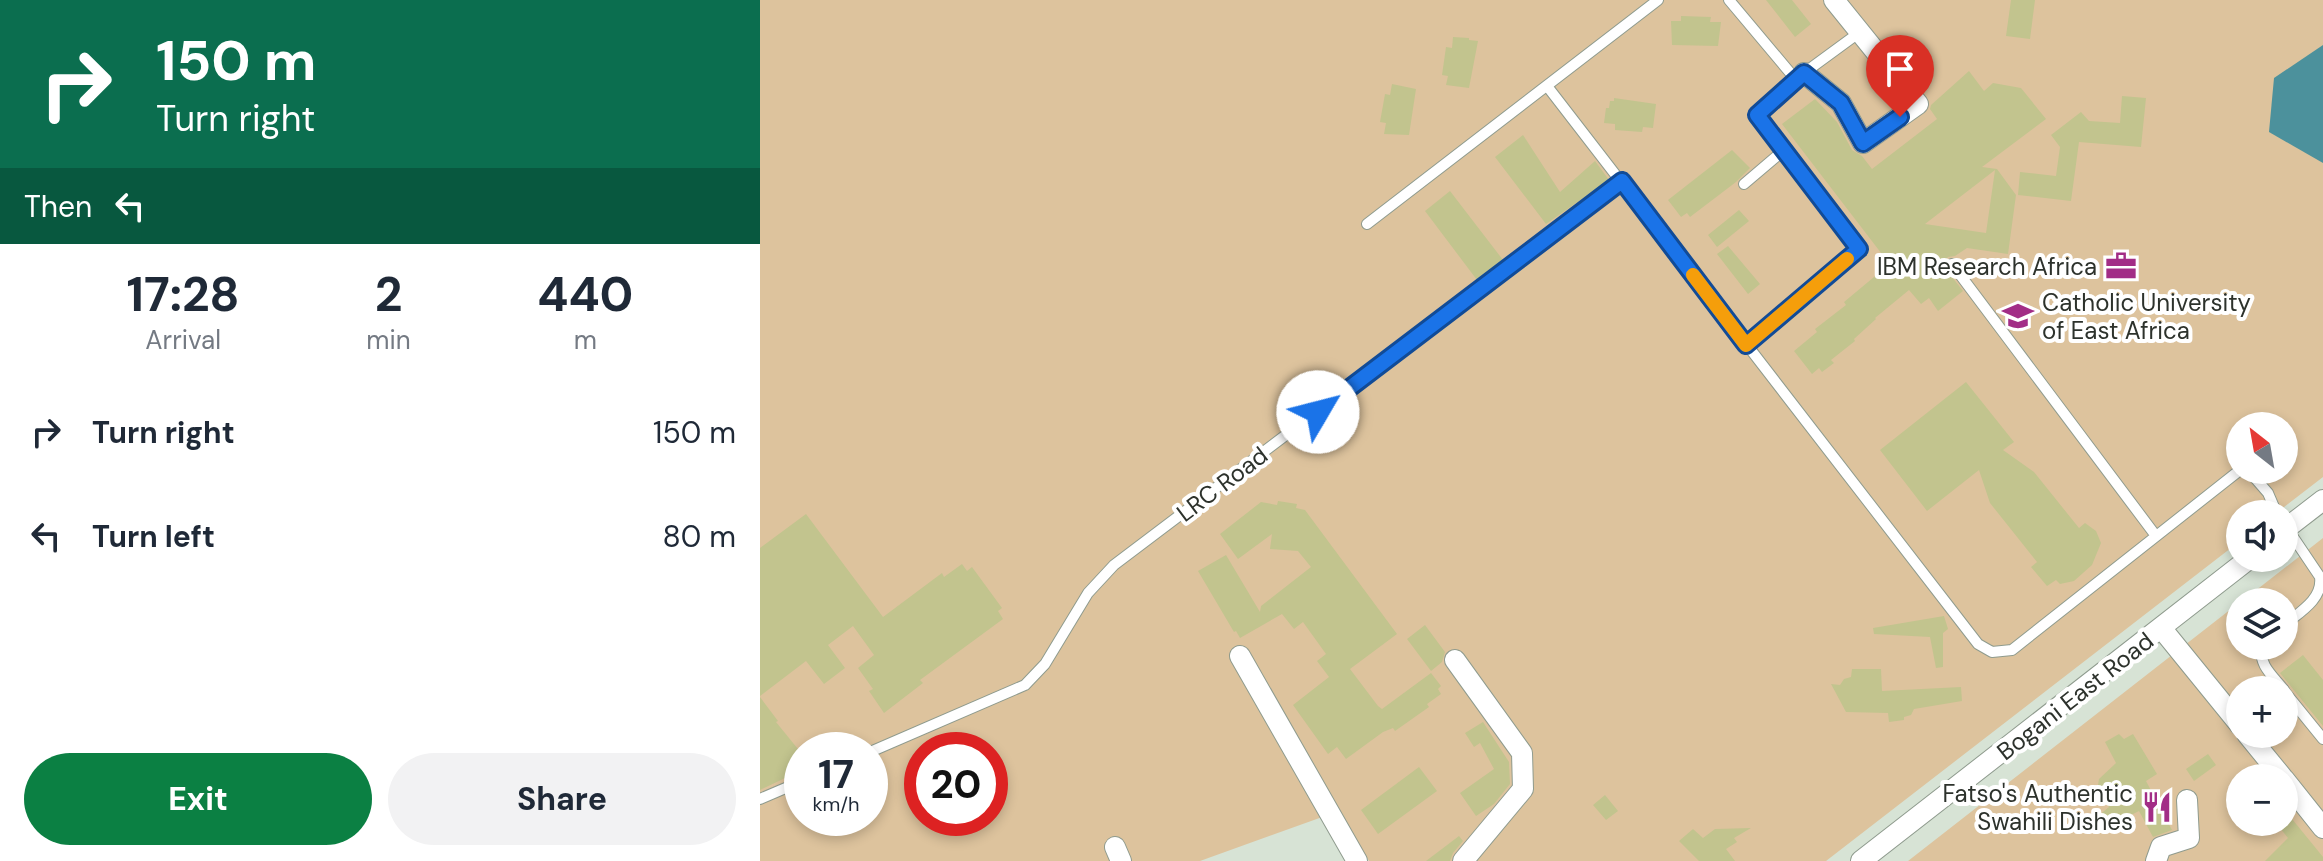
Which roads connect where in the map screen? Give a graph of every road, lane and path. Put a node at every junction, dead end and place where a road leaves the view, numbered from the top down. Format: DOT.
graph roads {
  1 [pos="1658,0"];
  2 [pos="1729,0"];
  3 [pos="1834,0"];
  4 [pos="1860,32"];
  5 [pos="1800,77"];
  6 [pos="1547,86"];
  7 [pos="1784,150"];
  8 [pos="1622,181"];
  9 [pos="1744,184"];
  10 [pos="1367,224"];
  11 [pos="1952,264"];
  12 [pos="1746,345"];
  13 [pos="2226,481"];
  14 [pos="2323,500"];
  15 [pos="2298,515"];
  16 [pos="2156,536"];
  17 [pos="2298,545"];
  18 [pos="2233,572"];
  19 [pos="2321,576"];
  20 [pos="2298,613"];
  21 [pos="2162,629"];
  22 [pos="1240,656"];
  23 [pos="1455,660"];
  24 [pos="2226,708"];
  25 [pos="2298,708"];
  26 [pos="2323,739"];
  27 [pos="888,744"];
  28 [pos="2259,748"];
  29 [pos="2272,764"];
  30 [pos="784,789"];
  31 [pos="2298,796"];
  32 [pos="760,799"];
  33 [pos="2187,800"];
  34 [pos="2323,828"];
  35 [pos="1357,861"];
  36 [pos="1463,861"];
  37 [pos="1861,861"];
  38 [pos="2156,861"];
  1 -- 6 [label="lane"];
  2 -- 5 [label="lane"];
  3 -- 4 [label="street"];
  4 -- 5 [label="lane"];
  4 -- 5 [label="street"];
  5 -- 7 [label="lane"];
  6 -- 8 [label="lane"];
  6 -- 10 [label="lane"];
  7 -- 9 [label="lane"];
  7 -- 12 [label="lane"];
  8 -- 12 [label="lane"];
  8 -- 27 [label="lane, LRC Road"];
  11 -- 16 [label="lane"];
  12 -- 16 [label="lane"];
  13 -- 16 [label="lane"];
  14 -- 15 [label="street"];
  17 -- 19 [label="lane"];
  18 -- 21 [label="street, Bogani East Road"];
  19 -- 20 [label="lane"];
  21 -- 24 [label="street"];
  21 -- 37 [label="street, Bogani East Road"];
  22 -- 35 [label="street"];
  23 -- 36 [label="street"];
  25 -- 26 [label="lane"];
  28 -- 29 [label="street"];
  30 -- 32 [label="lane"];
  31 -- 34 [label="street"];
  33 -- 38 [label="street"];
}
